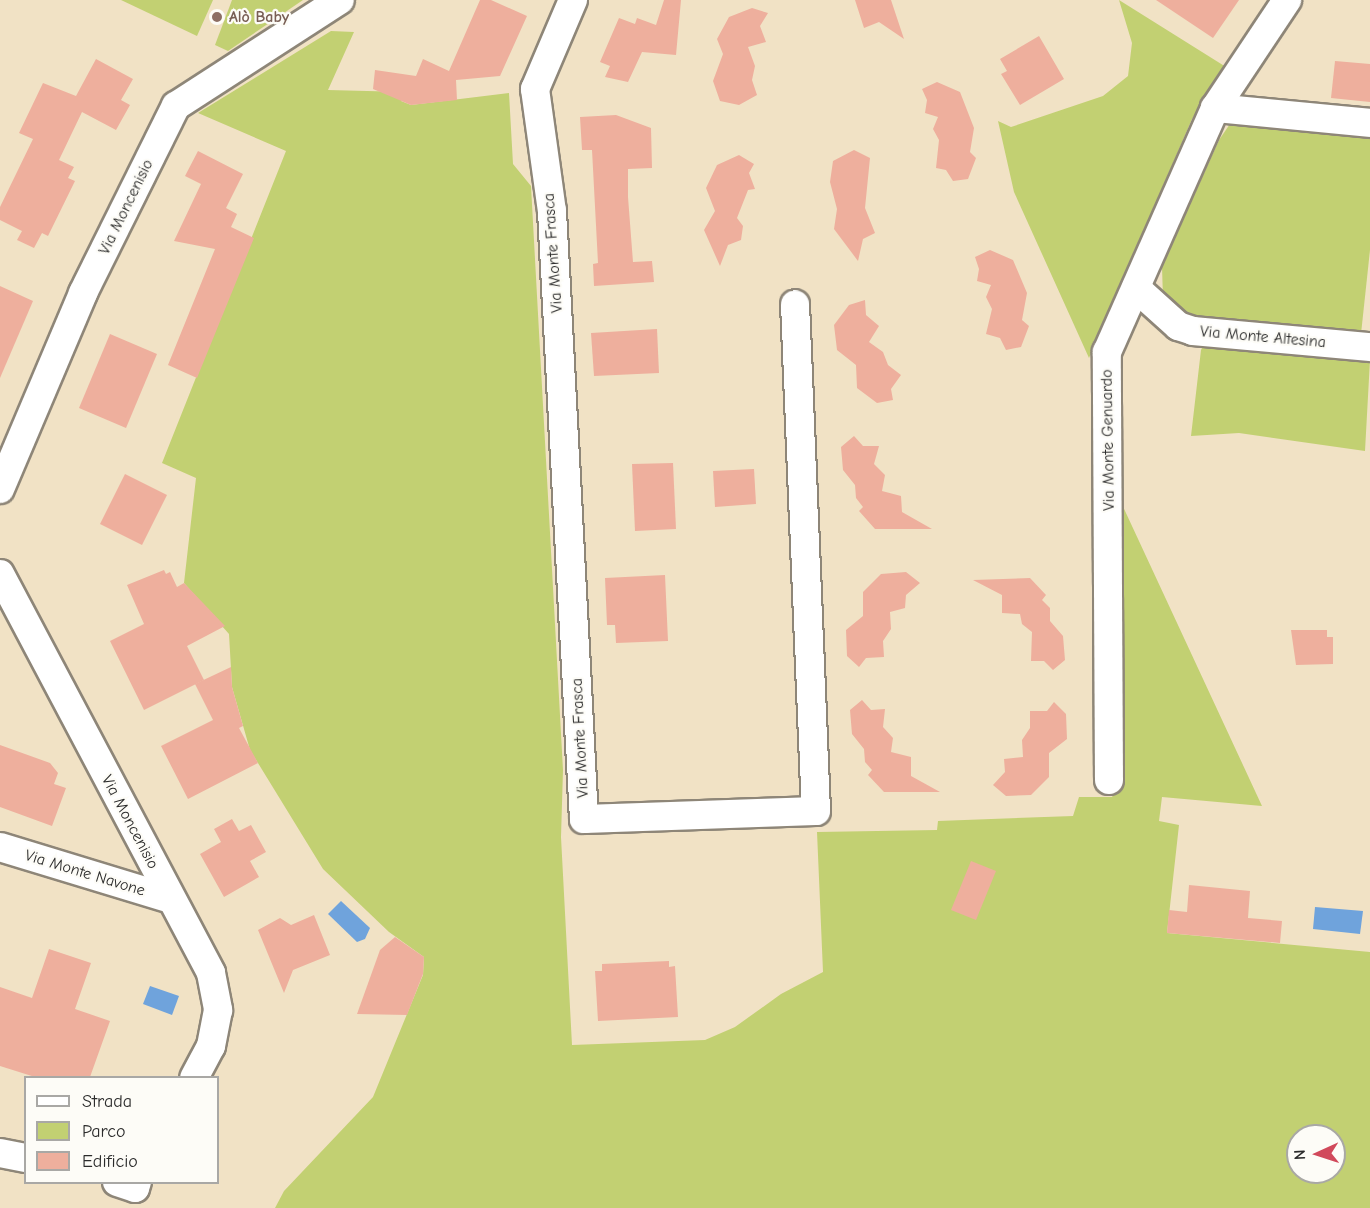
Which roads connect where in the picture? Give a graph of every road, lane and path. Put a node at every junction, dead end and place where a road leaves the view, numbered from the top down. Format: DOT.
graph roads {
  1 [pos="340,0"];
  2 [pos="573,0"];
  3 [pos="1287,0"];
  4 [pos="1215,108"];
  5 [pos="1370,123"];
  6 [pos="1136,288"];
  7 [pos="795,304"];
  8 [pos="1370,347"];
  9 [pos="0,489"];
  10 [pos="0,574"];
  11 [pos="1109,780"];
  12 [pos="0,847"];
  13 [pos="171,899"];
  14 [pos="195,1076"];
  15 [pos="0,1153"];
  16 [pos="24,1158"];
  17 [pos="123,1184"];
  18 [pos="136,1184"];
  1 -- 9 [label="street, Via Moncenisio"];
  2 -- 7 [label="street, Via Monte Frasca"];
  3 -- 4 [label="street, Via Monte Genuardo"];
  4 -- 5 [label="street"];
  4 -- 6 [label="street, Via Monte Genuardo"];
  6 -- 8 [label="street, Via Monte Altesina"];
  6 -- 11 [label="street, Via Monte Genuardo"];
  10 -- 13 [label="street, Via Moncenisio"];
  12 -- 13 [label="street, Via Monte Navone"];
  13 -- 14 [label="street, Via Moncenisio"];
  15 -- 16 [label="street"];
  17 -- 18 [label="street"];
}
